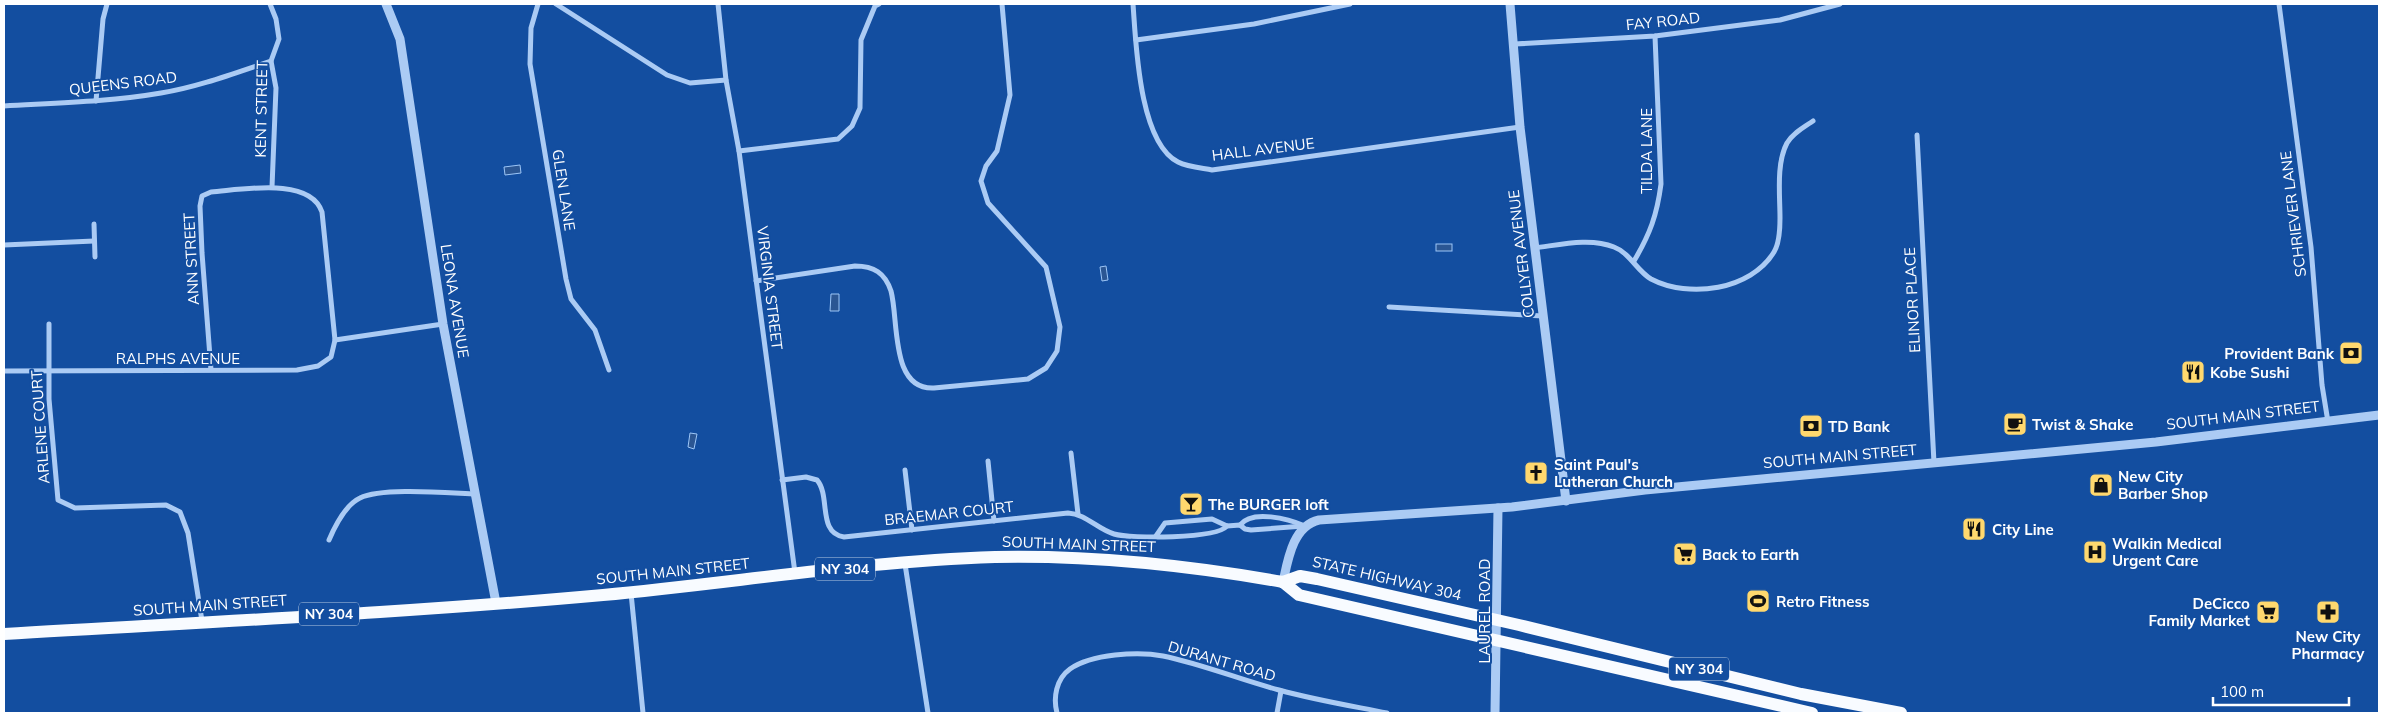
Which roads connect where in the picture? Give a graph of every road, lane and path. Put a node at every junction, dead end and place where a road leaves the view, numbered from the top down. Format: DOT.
graph roads {
  1 [pos="108,4"];
  2 [pos="270,4"];
  3 [pos="386,4"];
  4 [pos="538,4"];
  5 [pos="556,4"];
  6 [pos="718,4"];
  7 [pos="879,4"];
  8 [pos="1002,4"];
  9 [pos="1133,4"];
  10 [pos="1350,4"];
  11 [pos="1510,4"];
  12 [pos="1840,4"];
  13 [pos="2279,4"];
  14 [pos="1655,36"];
  15 [pos="1136,40"];
  16 [pos="1515,44"];
  17 [pos="271,61"];
  18 [pos="726,80"];
  19 [pos="96,101"];
  20 [pos="4,106"];
  21 [pos="1813,121"];
  22 [pos="1520,126"];
  23 [pos="1917,135"];
  24 [pos="739,151"];
  25 [pos="272,187"];
  26 [pos="94,224"];
  27 [pos="94,240"];
  28 [pos="4,245"];
  29 [pos="1534,248"];
  30 [pos="95,257"];
  31 [pos="1634,261"];
  32 [pos="756,281"];
  33 [pos="1389,307"];
  34 [pos="1542,316"];
  35 [pos="49,324"];
  36 [pos="443,324"];
  37 [pos="335,340"];
  38 [pos="211,370"];
  39 [pos="609,370"];
  40 [pos="48,371"];
  41 [pos="4,372"];
  42 [pos="2379,415"];
  43 [pos="2328,422"];
  44 [pos="1071,452"];
  45 [pos="988,461"];
  46 [pos="1934,464"];
  47 [pos="905,470"];
  48 [pos="782,480"];
  49 [pos="476,494"];
  50 [pos="1566,501"];
  51 [pos="1498,508"];
  52 [pos="1078,514"];
  53 [pos="994,521"];
  54 [pos="1240,525"];
  55 [pos="1227,526"];
  56 [pos="1305,526"];
  57 [pos="912,530"];
  58 [pos="1156,536"];
  59 [pos="329,540"];
  60 [pos="905,563"];
  61 [pos="795,575"];
  62 [pos="1283,582"];
  63 [pos="631,592"];
  64 [pos="496,603"];
  65 [pos="1497,620"];
  66 [pos="202,622"];
  67 [pos="4,634"];
  68 [pos="1497,641"];
  69 [pos="1281,691"];
  70 [pos="643,713"];
  71 [pos="928,713"];
  72 [pos="1057,713"];
  73 [pos="1277,713"];
  74 [pos="1387,713"];
  75 [pos="1495,713"];
  76 [pos="1812,713"];
  77 [pos="1901,713"];
  1 -- 19 [label="street"];
  2 -- 17 [label="street, KENT STREET"];
  3 -- 36 [label="street, LEONA AVENUE"];
  4 -- 39 [label="street, GLEN LANE"];
  5 -- 18 [label="street"];
  6 -- 18 [label="street, VIRGINIA STREET"];
  7 -- 24 [label="street"];
  8 -- 32 [label="street"];
  9 -- 15 [label="street, HALL AVENUE"];
  10 -- 15 [label="street"];
  11 -- 16 [label="street, COLLYER AVENUE"];
  12 -- 14 [label="street, FAY ROAD"];
  13 -- 43 [label="street, SCHRIEVER LANE"];
  14 -- 16 [label="street, FAY ROAD"];
  14 -- 31 [label="street, TILDA LANE"];
  15 -- 22 [label="street, HALL AVENUE"];
  16 -- 22 [label="street, COLLYER AVENUE"];
  17 -- 19 [label="street, QUEENS ROAD"];
  17 -- 25 [label="street, KENT STREET"];
  18 -- 24 [label="street, VIRGINIA STREET"];
  19 -- 20 [label="street, QUEENS ROAD"];
  21 -- 31 [label="street"];
  22 -- 29 [label="street, COLLYER AVENUE"];
  23 -- 46 [label="street, ELINOR PLACE"];
  24 -- 32 [label="street, VIRGINIA STREET"];
  25 -- 37 [label="street, ANN STREET"];
  25 -- 38 [label="street, ANN STREET"];
  26 -- 27 [label="street"];
  27 -- 28 [label="street"];
  27 -- 30 [label="street"];
  29 -- 31 [label="street"];
  29 -- 34 [label="street, COLLYER AVENUE"];
  32 -- 48 [label="street, VIRGINIA STREET"];
  33 -- 34 [label="street"];
  34 -- 50 [label="street, COLLYER AVENUE"];
  35 -- 40 [label="street, ARLENE COURT"];
  36 -- 37 [label="street"];
  36 -- 49 [label="street, LEONA AVENUE"];
  37 -- 38 [label="street, RALPHS AVENUE"];
  38 -- 40 [label="street, RALPHS AVENUE"];
  40 -- 41 [label="street, RALPHS AVENUE"];
  40 -- 66 [label="street, ARLENE COURT"];
  42 -- 43 [label="street, SOUTH MAIN STREET"];
  43 -- 46 [label="street, SOUTH MAIN STREET"];
  44 -- 52 [label="street"];
  45 -- 53 [label="street"];
  46 -- 50 [label="street, SOUTH MAIN STREET"];
  47 -- 57 [label="street"];
  48 -- 57 [label="street, BRAEMAR COURT"];
  48 -- 61 [label="street, VIRGINIA STREET"];
  49 -- 59 [label="street"];
  49 -- 64 [label="street, LEONA AVENUE"];
  50 -- 51 [label="street, SOUTH MAIN STREET"];
  51 -- 56 [label="street, SOUTH MAIN STREET"];
  51 -- 65 [label="street, LAUREL ROAD"];
  52 -- 53 [label="street, BRAEMAR COURT"];
  52 -- 58 [label="street, BRAEMAR COURT"];
  53 -- 57 [label="street, BRAEMAR COURT"];
  54 -- 55 [label="street, SOUTH MAIN STREET"];
  54 -- 56 [label="street, SOUTH MAIN STREET"];
  54 -- 56 [label="street, SOUTH MAIN STREET"];
  55 -- 58 [label="street, SOUTH MAIN STREET"];
  55 -- 58 [label="street, SOUTH MAIN STREET"];
  56 -- 62 [label="street"];
  60 -- 61 [label="main road, SOUTH MAIN STREET / NY 304"];
  60 -- 62 [label="main road, SOUTH MAIN STREET / NY 304"];
  60 -- 71 [label="street"];
  61 -- 63 [label="main road, SOUTH MAIN STREET / NY 304"];
  62 -- 65 [label="main road, STATE HIGHWAY 304 / NY 304"];
  62 -- 68 [label="main road, NY 304"];
  63 -- 64 [label="main road, SOUTH MAIN STREET / NY 304"];
  63 -- 70 [label="street"];
  64 -- 66 [label="main road, SOUTH MAIN STREET / NY 304"];
  65 -- 68 [label="street, LAUREL ROAD"];
  65 -- 77 [label="main road, STATE HIGHWAY 304 / NY 304"];
  66 -- 67 [label="main road, SOUTH MAIN STREET / NY 304"];
  68 -- 75 [label="street, LAUREL ROAD"];
  68 -- 76 [label="main road, NY 304"];
  69 -- 72 [label="street, DURANT ROAD"];
  69 -- 73 [label="street"];
  69 -- 74 [label="street, DURANT ROAD"];
}
